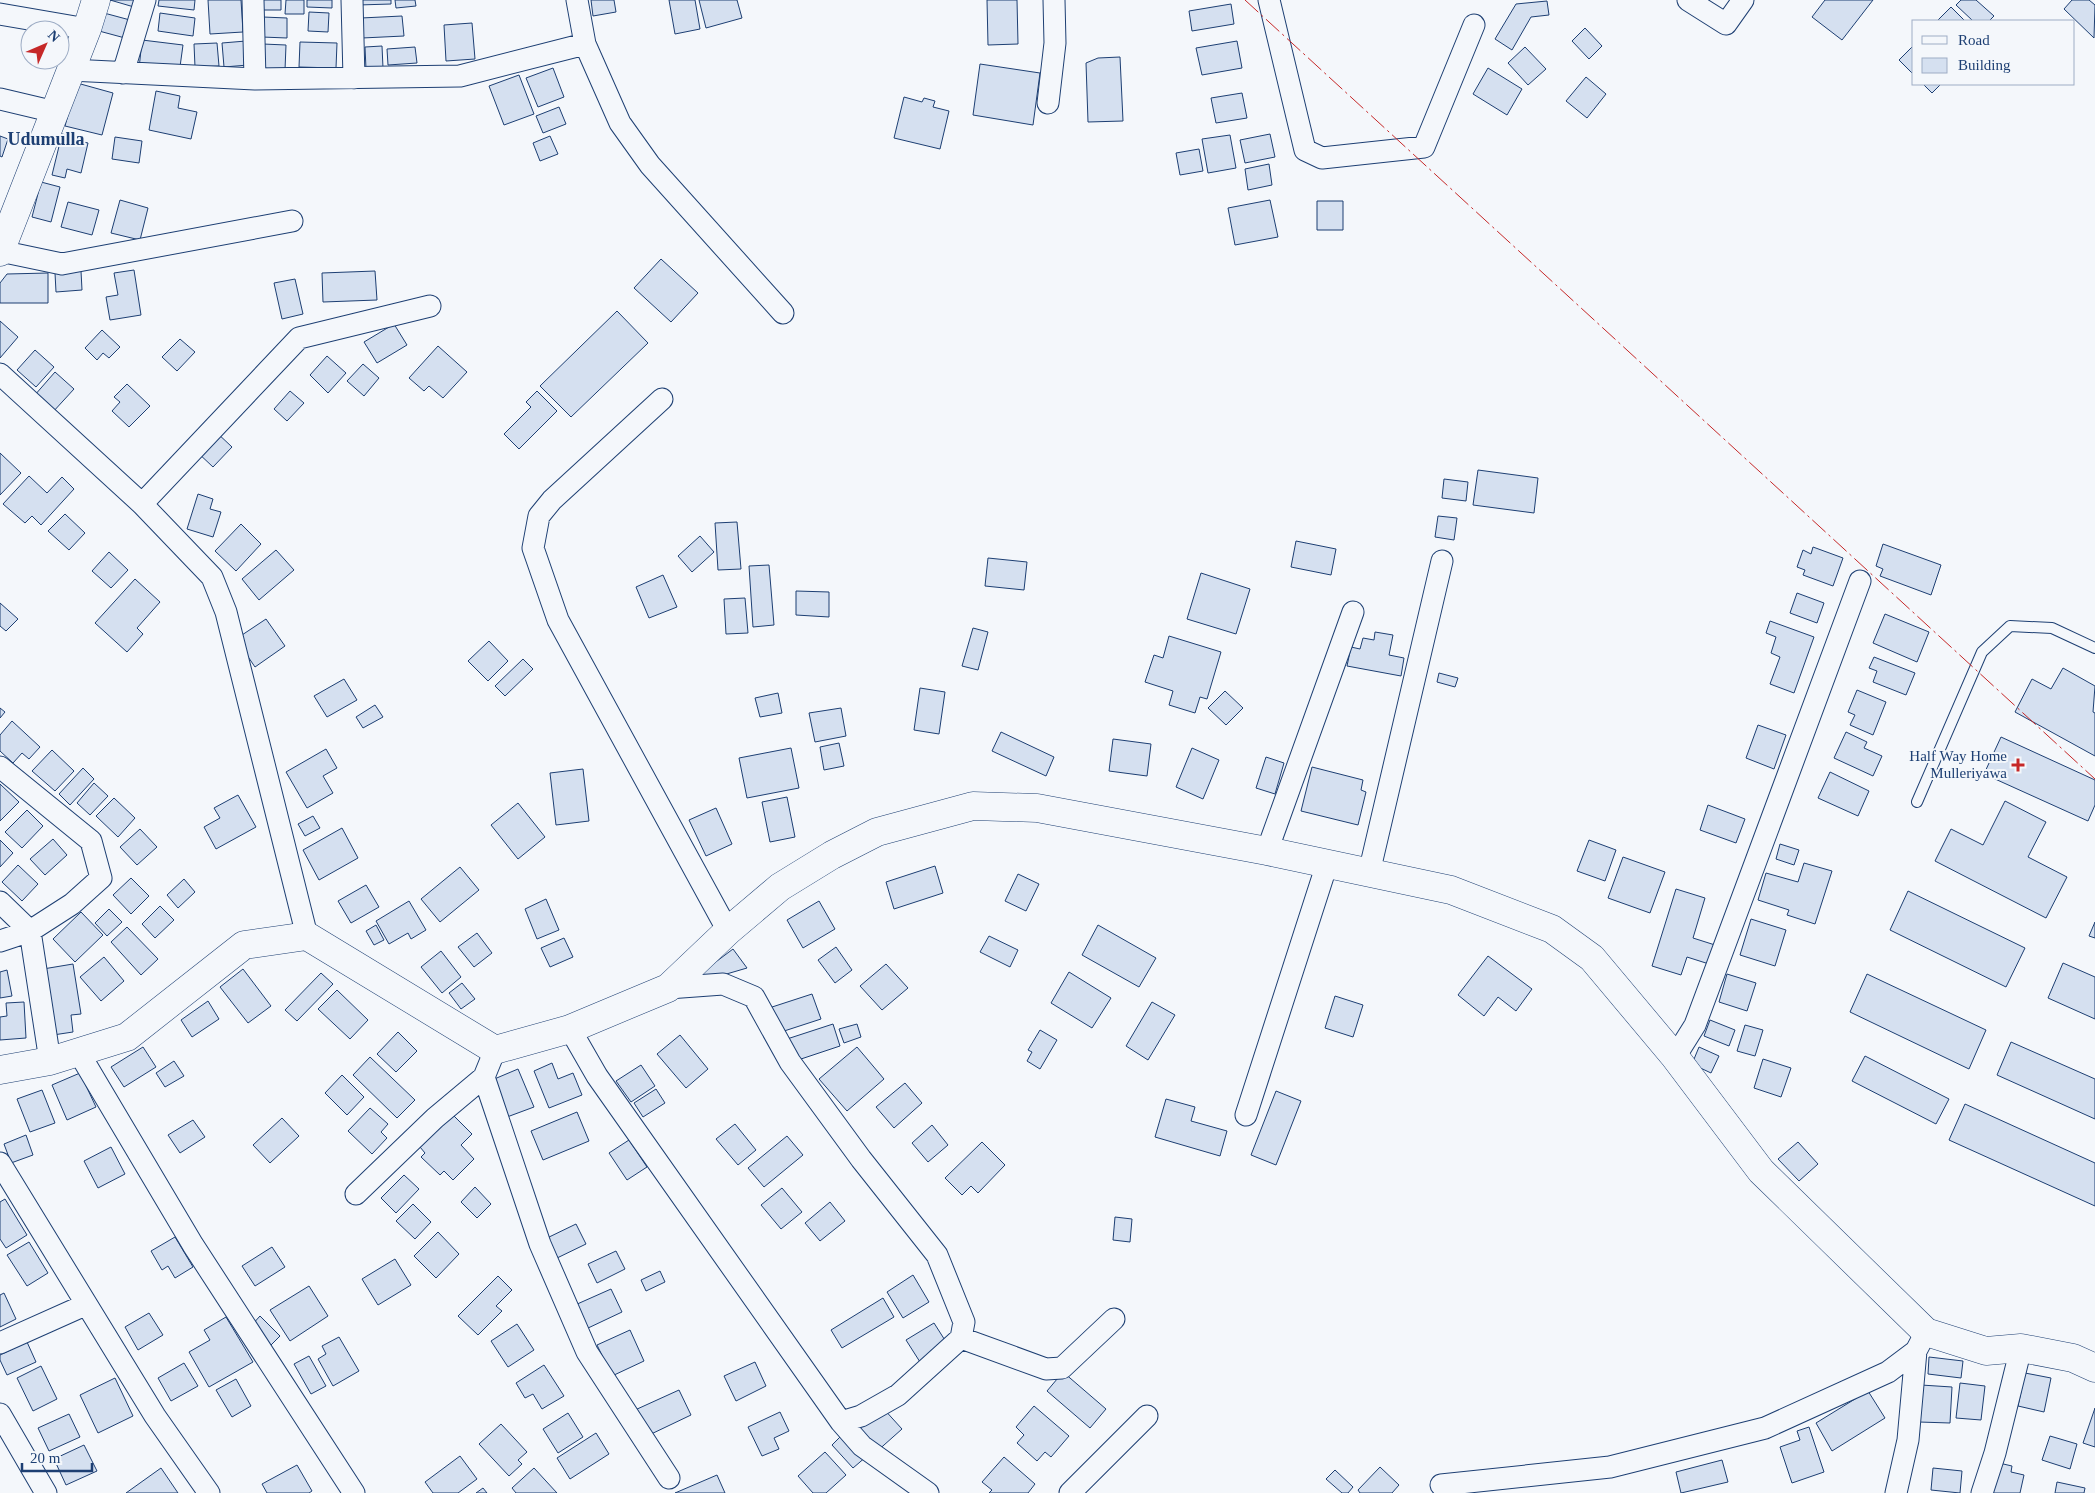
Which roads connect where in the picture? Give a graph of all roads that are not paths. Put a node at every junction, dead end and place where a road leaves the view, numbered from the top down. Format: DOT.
graph roads {
  1 [pos="96,0"];
  2 [pos="145,0"];
  3 [pos="253,0"];
  4 [pos="352,0"];
  5 [pos="577,0"];
  6 [pos="1054,0"];
  7 [pos="1269,0"];
  8 [pos="1688,0"];
  9 [pos="1744,0"];
  10 [pos="0,14"];
  11 [pos="1474,25"];
  12 [pos="87,29"];
  13 [pos="584,44"];
  14 [pos="70,70"];
  15 [pos="123,73"];
  16 [pos="354,78"];
  17 [pos="255,79"];
  18 [pos="0,99"];
  19 [pos="1048,103"];
  20 [pos="55,112"];
  21 [pos="292,221"];
  22 [pos="0,252"];
  23 [pos="430,306"];
  24 [pos="783,313"];
  25 [pos="0,374"];
  26 [pos="662,399"];
  27 [pos="142,504"];
  28 [pos="1442,561"];
  29 [pos="1860,582"];
  30 [pos="1354,612"];
  31 [pos="2095,648"];
  32 [pos="0,767"];
  33 [pos="1917,802"];
  34 [pos="1267,851"];
  35 [pos="1327,864"];
  36 [pos="1369,873"];
  37 [pos="0,902"];
  38 [pos="30,931"];
  39 [pos="728,931"];
  40 [pos="307,936"];
  41 [pos="0,942"];
  42 [pos="668,988"];
  43 [pos="570,1029"];
  44 [pos="495,1050"];
  45 [pos="79,1053"];
  46 [pos="1675,1057"];
  47 [pos="50,1061"];
  48 [pos="0,1070"];
  49 [pos="484,1077"];
  50 [pos="1246,1115"];
  51 [pos="0,1163"];
  52 [pos="356,1194"];
  53 [pos="85,1305"];
  54 [pos="1114,1319"];
  55 [pos="960,1338"];
  56 [pos="1921,1341"];
  57 [pos="0,1343"];
  58 [pos="2021,1348"];
  59 [pos="2095,1368"];
  60 [pos="0,1414"];
  61 [pos="1147,1416"];
  62 [pos="841,1422"];
  63 [pos="669,1478"];
  64 [pos="1441,1485"];
  65 [pos="46,1493"];
  66 [pos="209,1493"];
  67 [pos="354,1493"];
  68 [pos="928,1493"];
  69 [pos="1070,1493"];
  70 [pos="1896,1493"];
  71 [pos="1982,1493"];
  1 -- 12 [label="street"];
  2 -- 15 [label="street"];
  3 -- 17 [label="street"];
  4 -- 16 [label="street"];
  5 -- 13 [label="street"];
  6 -- 19 [label="street"];
  7 -- 11 [label="street"];
  8 -- 9 [label="street"];
  10 -- 12 [label="street"];
  12 -- 14 [label="street"];
  13 -- 16 [label="street"];
  13 -- 24 [label="street"];
  14 -- 15 [label="street"];
  14 -- 20 [label="street"];
  15 -- 17 [label="street"];
  16 -- 17 [label="street"];
  18 -- 20 [label="street"];
  20 -- 22 [label="street"];
  21 -- 22 [label="street"];
  23 -- 27 [label="street"];
  25 -- 27 [label="street"];
  26 -- 39 [label="street"];
  27 -- 40 [label="street"];
  28 -- 36 [label="street"];
  29 -- 46 [label="street"];
  30 -- 34 [label="street"];
  31 -- 33 [label="lane"];
  32 -- 38 [label="street"];
  34 -- 35 [label="street"];
  34 -- 39 [label="street"];
  35 -- 36 [label="street"];
  35 -- 50 [label="street"];
  36 -- 46 [label="street"];
  37 -- 38 [label="street"];
  38 -- 41 [label="street"];
  38 -- 47 [label="street"];
  39 -- 42 [label="street"];
  40 -- 44 [label="street"];
  40 -- 45 [label="street"];
  42 -- 43 [label="street"];
  42 -- 55 [label="street"];
  43 -- 44 [label="street"];
  43 -- 62 [label="street"];
  44 -- 49 [label="street"];
  45 -- 47 [label="street"];
  45 -- 67 [label="street"];
  46 -- 56 [label="street"];
  47 -- 48 [label="street"];
  49 -- 52 [label="street"];
  49 -- 63 [label="street"];
  51 -- 53 [label="street"];
  53 -- 57 [label="street"];
  53 -- 66 [label="street"];
  54 -- 55 [label="street"];
  55 -- 62 [label="street"];
  56 -- 58 [label="street"];
  56 -- 64 [label="street"];
  56 -- 70 [label="street"];
  58 -- 59 [label="street"];
  58 -- 71 [label="street"];
  60 -- 65 [label="street"];
  61 -- 69 [label="street"];
  62 -- 68 [label="street"];
}
